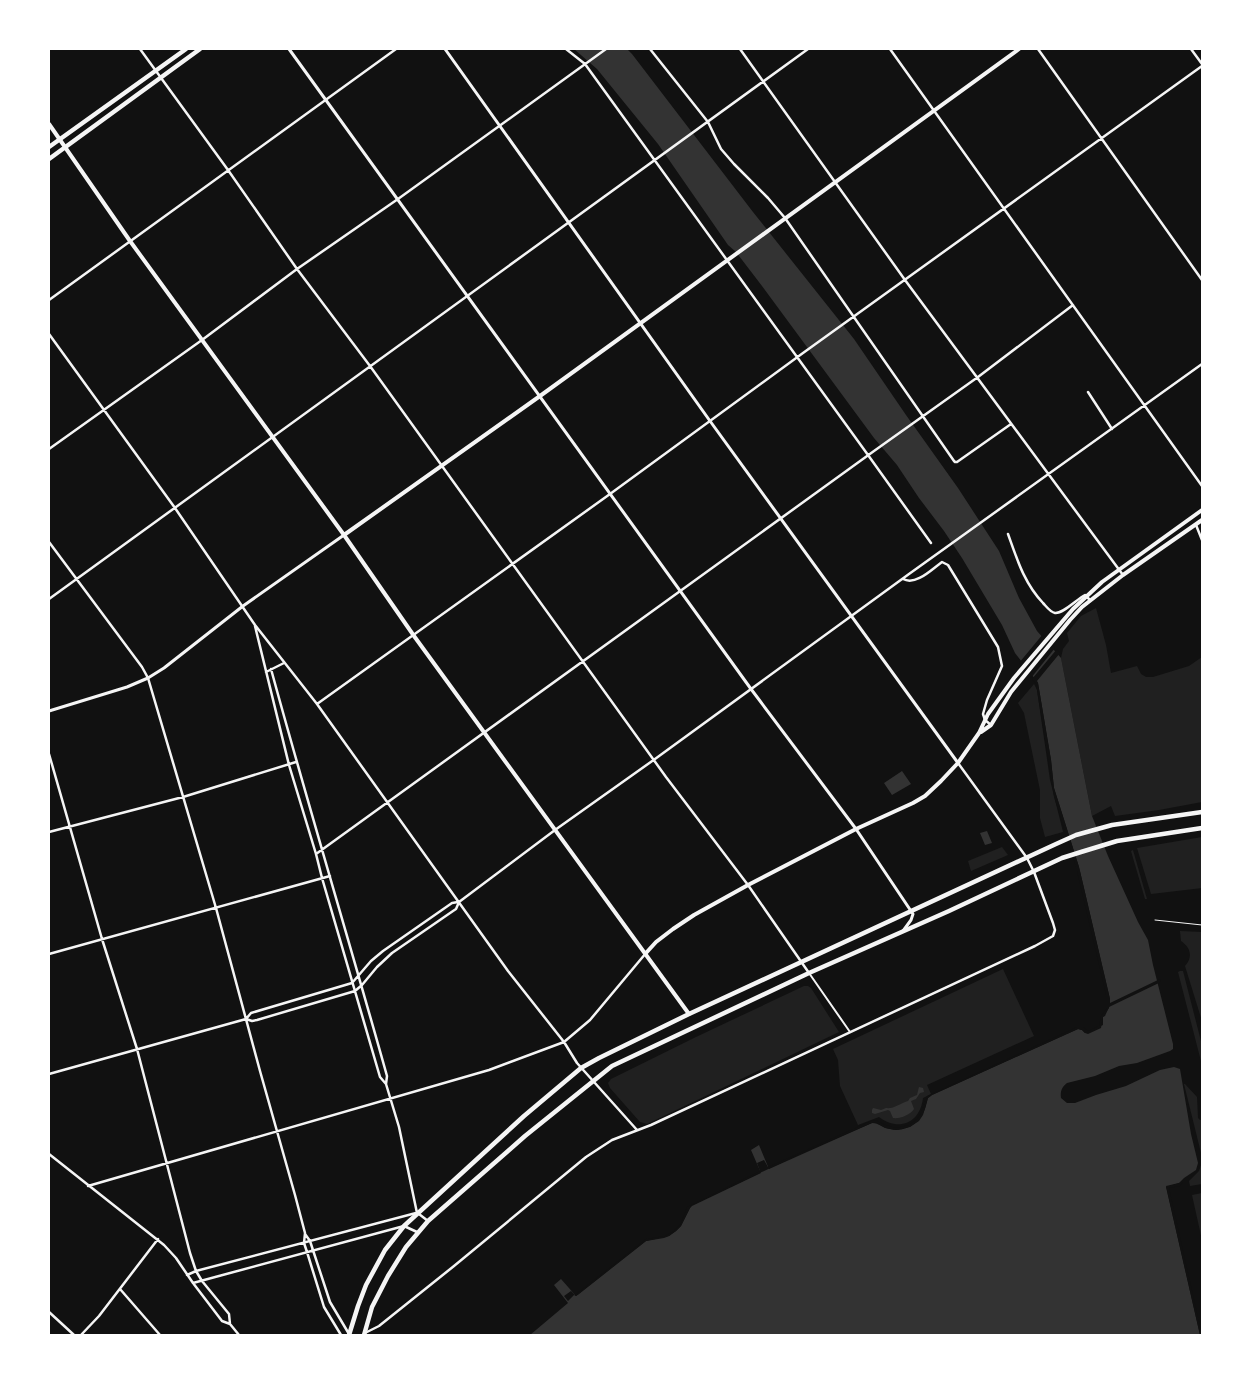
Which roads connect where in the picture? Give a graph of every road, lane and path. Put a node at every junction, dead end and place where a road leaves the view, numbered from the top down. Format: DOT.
graph roads {
  1 [pos="140,49"];
  2 [pos="186,49"];
  3 [pos="200,49"];
  4 [pos="289,49"];
  5 [pos="396,49"];
  6 [pos="445,49"];
  7 [pos="566,49"];
  8 [pos="606,49"];
  9 [pos="650,49"];
  10 [pos="740,49"];
  11 [pos="808,49"];
  12 [pos="890,49"];
  13 [pos="1019,49"];
  14 [pos="1038,49"];
  15 [pos="1191,49"];
  16 [pos="585,64"];
  17 [pos="1202,65"];
  18 [pos="156,70"];
  19 [pos="161,77"];
  20 [pos="763,82"];
  21 [pos="326,100"];
  22 [pos="934,110"];
  23 [pos="708,122"];
  24 [pos="49,124"];
  25 [pos="500,125"];
  26 [pos="1102,138"];
  27 [pos="60,139"];
  28 [pos="49,147"];
  29 [pos="65,147"];
  30 [pos="49,158"];
  31 [pos="656,159"];
  32 [pos="228,170"];
  33 [pos="834,182"];
  34 [pos="398,199"];
  35 [pos="1004,209"];
  36 [pos="785,218"];
  37 [pos="569,222"];
  38 [pos="130,241"];
  39 [pos="726,260"];
  40 [pos="297,268"];
  41 [pos="905,280"];
  42 [pos="1202,280"];
  43 [pos="468,296"];
  44 [pos="49,300"];
  45 [pos="1072,305"];
  46 [pos="853,317"];
  47 [pos="640,322"];
  48 [pos="49,334"];
  49 [pos="202,340"];
  50 [pos="797,357"];
  51 [pos="1202,364"];
  52 [pos="370,366"];
  53 [pos="978,377"];
  54 [pos="1088,392"];
  55 [pos="540,396"];
  56 [pos="1145,405"];
  57 [pos="104,410"];
  58 [pos="923,416"];
  59 [pos="710,421"];
  60 [pos="1011,424"];
  61 [pos="1112,429"];
  62 [pos="272,437"];
  63 [pos="49,449"];
  64 [pos="868,455"];
  65 [pos="442,465"];
  66 [pos="1048,475"];
  67 [pos="1202,486"];
  68 [pos="610,494"];
  69 [pos="175,508"];
  70 [pos="1202,510"];
  71 [pos="781,518"];
  72 [pos="1202,520"];
  73 [pos="1196,524"];
  74 [pos="1008,534"];
  75 [pos="344,535"];
  76 [pos="1202,540"];
  77 [pos="49,542"];
  78 [pos="931,544"];
  79 [pos="513,563"];
  80 [pos="1119,569"];
  81 [pos="1123,575"];
  82 [pos="76,579"];
  83 [pos="903,579"];
  84 [pos="680,591"];
  85 [pos="1089,598"];
  86 [pos="49,599"];
  87 [pos="243,606"];
  88 [pos="851,616"];
  89 [pos="255,625"];
  90 [pos="414,636"];
  91 [pos="584,661"];
  92 [pos="284,663"];
  93 [pos="271,669"];
  94 [pos="266,672"];
  95 [pos="148,678"];
  96 [pos="752,689"];
  97 [pos="317,704"];
  98 [pos="49,710"];
  99 [pos="985,720"];
  100 [pos="991,725"];
  101 [pos="485,732"];
  102 [pos="979,733"];
  103 [pos="49,754"];
  104 [pos="655,759"];
  105 [pos="296,762"];
  106 [pos="958,762"];
  107 [pos="289,765"];
  108 [pos="183,797"];
  109 [pos="388,803"];
  110 [pos="1202,812"];
  111 [pos="69,826"];
  112 [pos="1202,828"];
  113 [pos="856,829"];
  114 [pos="555,830"];
  115 [pos="49,832"];
  116 [pos="322,850"];
  117 [pos="316,854"];
  118 [pos="1027,858"];
  119 [pos="1034,872"];
  120 [pos="330,876"];
  121 [pos="322,878"];
  122 [pos="748,885"];
  123 [pos="459,902"];
  124 [pos="216,908"];
  125 [pos="911,910"];
  126 [pos="1155,920"];
  127 [pos="1202,925"];
  128 [pos="902,932"];
  129 [pos="102,939"];
  130 [pos="49,954"];
  131 [pos="646,954"];
  132 [pos="801,962"];
  133 [pos="809,973"];
  134 [pos="360,976"];
  135 [pos="352,983"];
  136 [pos="362,985"];
  137 [pos="354,991"];
  138 [pos="689,1014"];
  139 [pos="246,1019"];
  140 [pos="850,1032"];
  141 [pos="564,1042"];
  142 [pos="137,1049"];
  143 [pos="581,1068"];
  144 [pos="49,1074"];
  145 [pos="592,1081"];
  146 [pos="386,1084"];
  147 [pos="391,1098"];
  148 [pos="637,1130"];
  149 [pos="277,1131"];
  150 [pos="49,1154"];
  151 [pos="167,1163"];
  152 [pos="88,1186"];
  153 [pos="417,1213"];
  154 [pos="428,1221"];
  155 [pos="404,1226"];
  156 [pos="305,1233"];
  157 [pos="418,1233"];
  158 [pos="158,1240"];
  159 [pos="310,1241"];
  160 [pos="304,1243"];
  161 [pos="313,1250"];
  162 [pos="307,1252"];
  163 [pos="196,1270"];
  164 [pos="187,1275"];
  165 [pos="202,1281"];
  166 [pos="192,1283"];
  167 [pos="120,1289"];
  168 [pos="330,1302"];
  169 [pos="324,1307"];
  170 [pos="49,1312"];
  171 [pos="230,1324"];
  172 [pos="364,1334"];
  173 [pos="74,1335"];
  174 [pos="81,1335"];
  175 [pos="160,1335"];
  176 [pos="240,1335"];
  177 [pos="341,1335"];
  178 [pos="350,1335"];
  1 -- 18 [label="street"];
  2 -- 18 [label="main road"];
  3 -- 19 [label="main road"];
  4 -- 21 [label="street"];
  5 -- 21 [label="street"];
  6 -- 25 [label="street"];
  7 -- 16 [label="street"];
  8 -- 16 [label="street"];
  9 -- 23 [label="street"];
  10 -- 20 [label="street"];
  11 -- 20 [label="street"];
  12 -- 22 [label="street"];
  13 -- 22 [label="main road"];
  14 -- 26 [label="street"];
  15 -- 17 [label="street"];
  16 -- 25 [label="street"];
  16 -- 31 [label="street"];
  17 -- 26 [label="street"];
  18 -- 19 [label="street"];
  18 -- 27 [label="main road"];
  19 -- 29 [label="main road"];
  19 -- 32 [label="street"];
  20 -- 23 [label="street"];
  20 -- 33 [label="street"];
  21 -- 32 [label="street"];
  21 -- 34 [label="street"];
  22 -- 33 [label="main road"];
  22 -- 35 [label="street"];
  23 -- 31 [label="street"];
  23 -- 36 [label="street"];
  24 -- 27 [label="main road"];
  25 -- 34 [label="street"];
  25 -- 37 [label="street"];
  26 -- 35 [label="street"];
  26 -- 42 [label="street"];
  27 -- 28 [label="main road"];
  27 -- 29 [label="main road"];
  29 -- 30 [label="main road"];
  29 -- 38 [label="main road"];
  31 -- 37 [label="street"];
  31 -- 39 [label="street"];
  32 -- 38 [label="street"];
  32 -- 40 [label="street"];
  33 -- 36 [label="main road"];
  33 -- 41 [label="street"];
  34 -- 40 [label="street"];
  34 -- 43 [label="street"];
  35 -- 41 [label="street"];
  35 -- 45 [label="street"];
  36 -- 39 [label="main road"];
  36 -- 46 [label="street"];
  37 -- 43 [label="street"];
  37 -- 47 [label="street"];
  38 -- 44 [label="street"];
  38 -- 49 [label="main road"];
  39 -- 47 [label="main road"];
  39 -- 50 [label="street"];
  40 -- 49 [label="street"];
  40 -- 52 [label="street"];
  41 -- 46 [label="street"];
  41 -- 53 [label="street"];
  43 -- 52 [label="street"];
  43 -- 55 [label="street"];
  45 -- 53 [label="street"];
  45 -- 56 [label="street"];
  46 -- 50 [label="street"];
  46 -- 58 [label="street"];
  47 -- 55 [label="main road"];
  47 -- 59 [label="street"];
  48 -- 57 [label="street"];
  49 -- 57 [label="street"];
  49 -- 62 [label="main road"];
  50 -- 59 [label="street"];
  50 -- 64 [label="street"];
  51 -- 56 [label="street"];
  52 -- 62 [label="street"];
  52 -- 65 [label="street"];
  53 -- 58 [label="street"];
  53 -- 60 [label="street"];
  54 -- 61 [label="street"];
  55 -- 65 [label="main road"];
  55 -- 68 [label="street"];
  56 -- 61 [label="street"];
  56 -- 67 [label="street"];
  57 -- 63 [label="street"];
  57 -- 69 [label="street"];
  58 -- 60 [label="street"];
  58 -- 64 [label="street"];
  59 -- 68 [label="street"];
  59 -- 71 [label="street"];
  60 -- 66 [label="street"];
  61 -- 66 [label="street"];
  62 -- 69 [label="street"];
  62 -- 75 [label="main road"];
  64 -- 71 [label="street"];
  64 -- 78 [label="street"];
  65 -- 75 [label="main road"];
  65 -- 79 [label="street"];
  66 -- 80 [label="street"];
  66 -- 83 [label="street"];
  68 -- 79 [label="street"];
  68 -- 84 [label="street"];
  69 -- 82 [label="street"];
  69 -- 87 [label="street"];
  70 -- 80 [label="main road"];
  71 -- 84 [label="street"];
  71 -- 88 [label="street"];
  72 -- 73 [label="main road"];
  73 -- 76 [label="street"];
  73 -- 81 [label="main road"];
  74 -- 85 [label="street"];
  75 -- 87 [label="street"];
  75 -- 90 [label="main road"];
  77 -- 82 [label="street"];
  79 -- 90 [label="street"];
  79 -- 91 [label="street"];
  80 -- 81 [label="street"];
  80 -- 85 [label="main road"];
  81 -- 85 [label="main road"];
  82 -- 86 [label="street"];
  82 -- 95 [label="street"];
  83 -- 88 [label="street"];
  83 -- 99 [label="street"];
  84 -- 91 [label="street"];
  84 -- 96 [label="street"];
  85 -- 99 [label="main road"];
  85 -- 100 [label="main road"];
  87 -- 89 [label="street"];
  87 -- 95 [label="street"];
  88 -- 96 [label="street"];
  88 -- 106 [label="street"];
  89 -- 92 [label="street"];
  89 -- 94 [label="street"];
  90 -- 97 [label="street"];
  90 -- 101 [label="main road"];
  91 -- 101 [label="street"];
  91 -- 104 [label="street"];
  92 -- 93 [label="street"];
  92 -- 97 [label="street"];
  93 -- 94 [label="street"];
  93 -- 105 [label="street"];
  94 -- 107 [label="street"];
  95 -- 98 [label="street"];
  95 -- 108 [label="street"];
  96 -- 104 [label="street"];
  96 -- 113 [label="street"];
  97 -- 109 [label="street"];
  99 -- 100 [label="street"];
  99 -- 102 [label="main road"];
  100 -- 102 [label="main road"];
  101 -- 109 [label="street"];
  101 -- 114 [label="main road"];
  102 -- 106 [label="main road"];
  103 -- 111 [label="street"];
  104 -- 114 [label="street"];
  104 -- 122 [label="street"];
  105 -- 107 [label="street"];
  105 -- 116 [label="street"];
  106 -- 113 [label="main road"];
  106 -- 118 [label="street"];
  107 -- 108 [label="street"];
  107 -- 117 [label="street"];
  108 -- 111 [label="street"];
  108 -- 124 [label="street"];
  109 -- 116 [label="street"];
  109 -- 123 [label="street"];
  110 -- 118 [label="main road"];
  111 -- 115 [label="street"];
  111 -- 129 [label="street"];
  112 -- 119 [label="main road"];
  113 -- 122 [label="main road"];
  113 -- 125 [label="street"];
  114 -- 123 [label="street"];
  114 -- 131 [label="main road"];
  116 -- 117 [label="street"];
  116 -- 120 [label="street"];
  117 -- 121 [label="street"];
  118 -- 119 [label="street"];
  118 -- 125 [label="main road"];
  119 -- 128 [label="main road"];
  119 -- 140 [label="street"];
  120 -- 121 [label="street"];
  120 -- 134 [label="street"];
  121 -- 124 [label="street"];
  121 -- 135 [label="street"];
  122 -- 131 [label="main road"];
  122 -- 132 [label="street"];
  123 -- 134 [label="street"];
  123 -- 136 [label="street"];
  123 -- 141 [label="street"];
  124 -- 129 [label="street"];
  124 -- 139 [label="street"];
  125 -- 128 [label="street"];
  125 -- 132 [label="main road"];
  126 -- 127 [label="lane"];
  128 -- 133 [label="main road"];
  129 -- 130 [label="street"];
  129 -- 142 [label="street"];
  131 -- 138 [label="main road"];
  131 -- 141 [label="street"];
  132 -- 133 [label="street"];
  132 -- 138 [label="main road"];
  133 -- 140 [label="street"];
  133 -- 145 [label="main road"];
  134 -- 135 [label="street"];
  134 -- 136 [label="street"];
  135 -- 137 [label="street"];
  135 -- 139 [label="street"];
  136 -- 137 [label="street"];
  136 -- 146 [label="street"];
  137 -- 139 [label="street"];
  137 -- 146 [label="street"];
  138 -- 143 [label="main road"];
  139 -- 142 [label="street"];
  139 -- 149 [label="street"];
  140 -- 148 [label="street"];
  141 -- 143 [label="street"];
  141 -- 147 [label="street"];
  142 -- 144 [label="street"];
  142 -- 151 [label="street"];
  143 -- 145 [label="street"];
  143 -- 153 [label="main road"];
  145 -- 148 [label="street"];
  145 -- 154 [label="main road"];
  146 -- 147 [label="street"];
  147 -- 149 [label="street"];
  147 -- 153 [label="street"];
  148 -- 172 [label="street"];
  149 -- 151 [label="street"];
  149 -- 156 [label="street"];
  150 -- 152 [label="street"];
  151 -- 152 [label="street"];
  151 -- 163 [label="street"];
  152 -- 158 [label="street"];
  153 -- 154 [label="street"];
  153 -- 155 [label="main road"];
  153 -- 159 [label="street"];
  154 -- 157 [label="main road"];
  155 -- 157 [label="street"];
  155 -- 161 [label="street"];
  155 -- 178 [label="main road"];
  156 -- 159 [label="street"];
  156 -- 160 [label="street"];
  157 -- 172 [label="main road"];
  158 -- 164 [label="street"];
  158 -- 167 [label="street"];
  159 -- 160 [label="street"];
  159 -- 161 [label="street"];
  160 -- 162 [label="street"];
  160 -- 163 [label="street"];
  161 -- 162 [label="street"];
  161 -- 168 [label="street"];
  162 -- 165 [label="street"];
  162 -- 169 [label="street"];
  163 -- 164 [label="street"];
  163 -- 165 [label="street"];
  164 -- 166 [label="street"];
  165 -- 166 [label="street"];
  165 -- 171 [label="street"];
  166 -- 171 [label="street"];
  167 -- 174 [label="street"];
  167 -- 175 [label="street"];
  168 -- 169 [label="street"];
  168 -- 178 [label="street"];
  169 -- 177 [label="street"];
  170 -- 173 [label="street"];
  171 -- 176 [label="street"];
}
